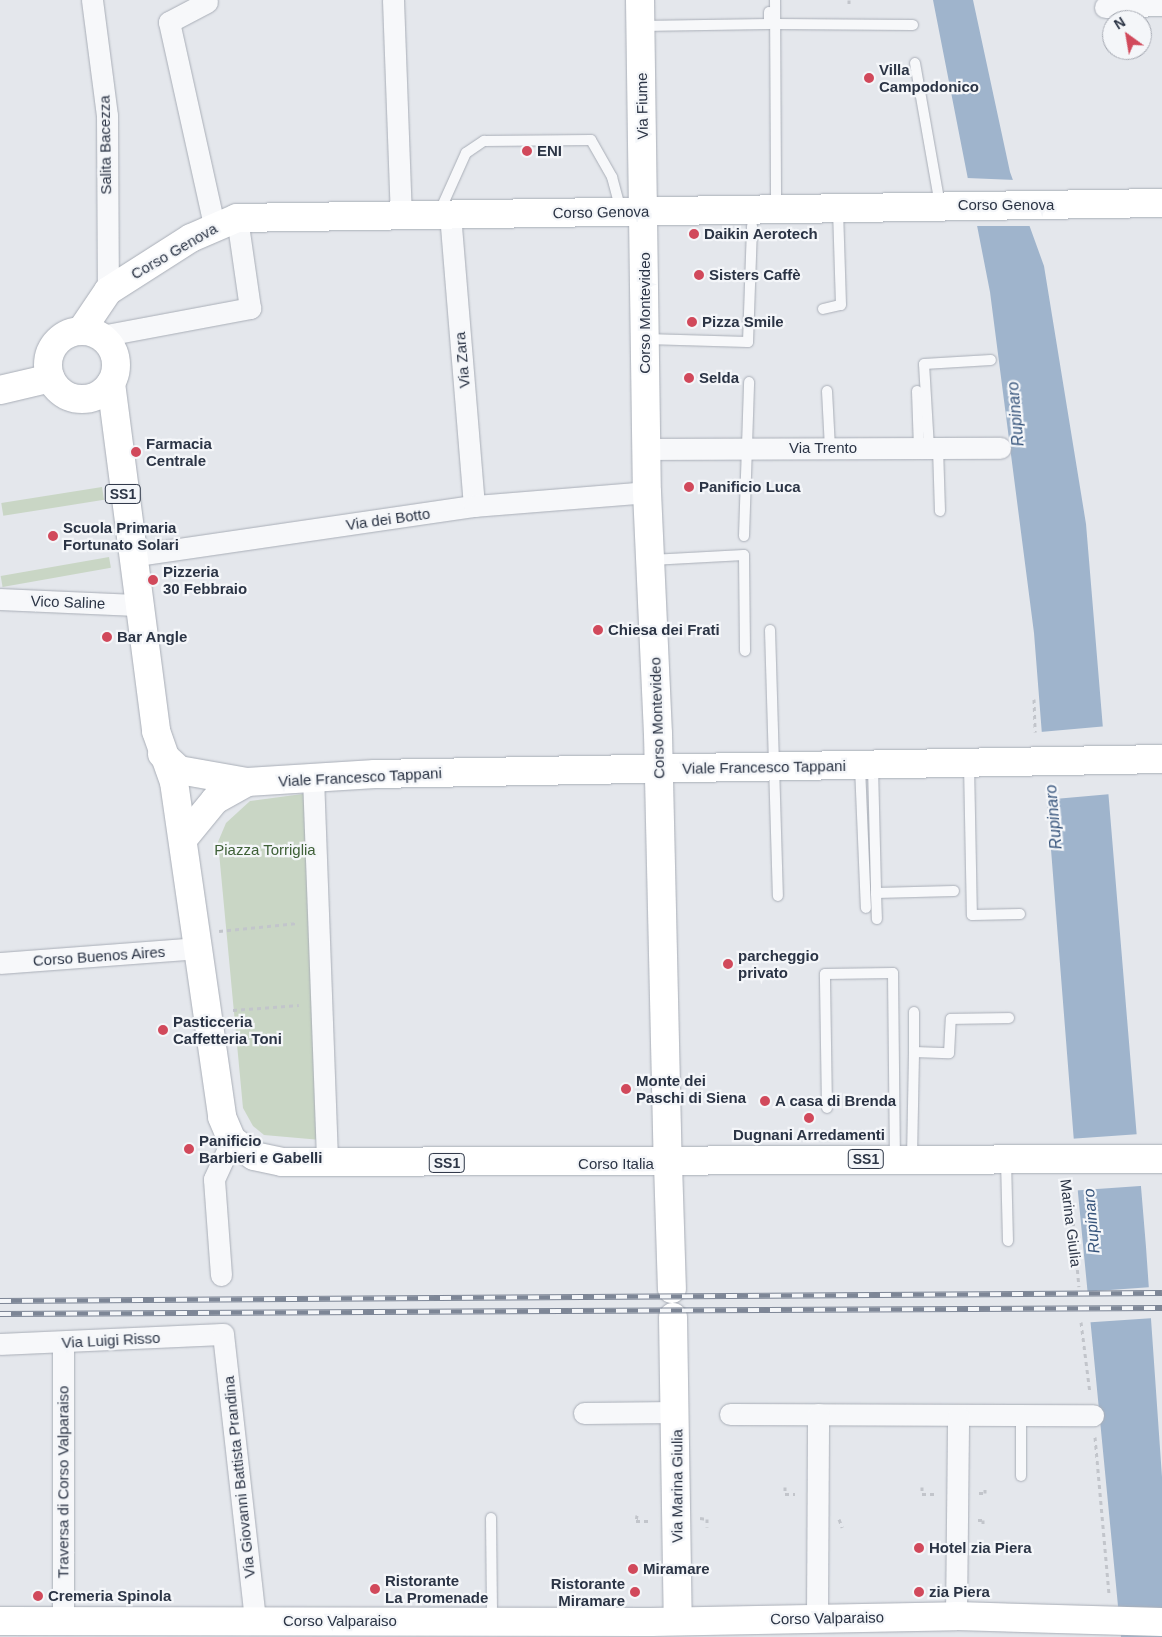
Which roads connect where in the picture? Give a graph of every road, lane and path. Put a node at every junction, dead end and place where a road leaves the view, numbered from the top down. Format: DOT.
graph roads {
  1 [pos="92,0"];
  2 [pos="393,0"];
  3 [pos="769,0"];
  4 [pos="775,0"];
  5 [pos="849,0"];
  6 [pos="207,2"];
  7 [pos="1162,5"];
  8 [pos="849,6"];
  9 [pos="1105,8"];
  10 [pos="640,13"];
  11 [pos="776,24"];
  12 [pos="914,25"];
  13 [pos="915,63"];
  14 [pos="1162,203"];
  15 [pos="948,206"];
  16 [pos="838,209"];
  17 [pos="776,210"];
  18 [pos="633,212"];
  19 [pos="401,214"];
  20 [pos="444,214"];
  21 [pos="226,222"];
  22 [pos="752,226"];
  23 [pos="108,291"];
  24 [pos="823,309"];
  25 [pos="91,333"];
  26 [pos="645,339"];
  27 [pos="991,360"];
  28 [pos="51,378"];
  29 [pos="749,382"];
  30 [pos="111,383"];
  31 [pos="0,390"];
  32 [pos="917,390"];
  33 [pos="827,391"];
  34 [pos="830,448"];
  35 [pos="928,448"];
  36 [pos="1000,448"];
  37 [pos="646,449"];
  38 [pos="746,449"];
  39 [pos="647,492"];
  40 [pos="474,506"];
  41 [pos="940,511"];
  42 [pos="744,536"];
  43 [pos="130,556"];
  44 [pos="650,560"];
  45 [pos="0,599"];
  46 [pos="137,605"];
  47 [pos="770,630"];
  48 [pos="745,651"];
  49 [pos="1034,699"];
  50 [pos="1035,732"];
  51 [pos="162,754"];
  52 [pos="1162,759"];
  53 [pos="968,762"];
  54 [pos="866,765"];
  55 [pos="773,767"];
  56 [pos="659,768"];
  57 [pos="313,777"];
  58 [pos="247,782"];
  59 [pos="184,839"];
  60 [pos="954,891"];
  61 [pos="876,893"];
  62 [pos="778,896"];
  63 [pos="866,908"];
  64 [pos="1020,914"];
  65 [pos="877,919"];
  66 [pos="318,922"];
  67 [pos="197,941"];
  68 [pos="0,963"];
  69 [pos="320,1004"];
  70 [pos="914,1012"];
  71 [pos="207,1014"];
  72 [pos="1009,1018"];
  73 [pos="914,1052"];
  74 [pos="827,1108"];
  75 [pos="232,1140"];
  76 [pos="903,1158"];
  77 [pos="1152,1158"];
  78 [pos="1006,1159"];
  79 [pos="1069,1160"];
  80 [pos="327,1162"];
  81 [pos="668,1164"];
  82 [pos="1008,1241"];
  83 [pos="221,1275"];
  84 [pos="1078,1287"];
  85 [pos="672,1290"];
  86 [pos="673,1318"];
  87 [pos="223,1334"];
  88 [pos="63,1343"];
  89 [pos="0,1344"];
  90 [pos="676,1412"];
  91 [pos="584,1413"];
  92 [pos="730,1414"];
  93 [pos="818,1414"];
  94 [pos="1093,1414"];
  95 [pos="1021,1415"];
  96 [pos="958,1416"];
  97 [pos="1021,1476"];
  98 [pos="491,1518"];
  99 [pos="1105,1550"];
  100 [pos="956,1616"];
  101 [pos="817,1618"];
  102 [pos="63,1620"];
  103 [pos="492,1620"];
  104 [pos="0,1621"];
  105 [pos="256,1621"];
  106 [pos="678,1621"];
  107 [pos="1111,1622"];
  108 [pos="1162,1622"];
  109 [pos="189,1629"];
  110 [pos="342,1630"];
  1 -- 23 [label="street, Salita Bacezza"];
  2 -- 19 [label="street"];
  3 -- 10 [label="lane"];
  4 -- 11 [label="lane"];
  5 -- 8 [label="path"];
  6 -- 21 [label="street"];
  7 -- 9 [label="street"];
  10 -- 18 [label="main road, Via Fiume"];
  11 -- 12 [label="lane"];
  11 -- 17 [label="lane"];
  13 -- 15 [label="lane"];
  14 -- 15 [label="main road, Corso Genova"];
  15 -- 16 [label="main road, Corso Genova"];
  16 -- 17 [label="main road, Corso Genova"];
  16 -- 24 [label="lane"];
  17 -- 18 [label="main road, Corso Genova"];
  18 -- 20 [label="main road, Corso Genova"];
  18 -- 20 [label="lane"];
  18 -- 26 [label="main road, Corso Montevideo"];
  19 -- 20 [label="main road, Corso Genova"];
  19 -- 21 [label="main road, Corso Genova"];
  20 -- 40 [label="street, Via Zara"];
  21 -- 23 [label="main road, Corso Genova"];
  21 -- 25 [label="street"];
  22 -- 26 [label="lane"];
  23 -- 25 [label="main road, Corso Genova"];
  25 -- 28 [label="main road"];
  25 -- 30 [label="main road"];
  26 -- 37 [label="main road, Corso Montevideo"];
  27 -- 35 [label="lane"];
  28 -- 30 [label="main road"];
  28 -- 31 [label="main road"];
  29 -- 38 [label="lane"];
  30 -- 43 [label="main road, SS1"];
  32 -- 35 [label="lane"];
  33 -- 34 [label="lane"];
  34 -- 35 [label="street, Via Trento"];
  34 -- 38 [label="street, Via Trento"];
  35 -- 36 [label="street, Via Trento"];
  35 -- 41 [label="lane"];
  37 -- 38 [label="street, Via Trento"];
  37 -- 39 [label="main road, Corso Montevideo"];
  38 -- 42 [label="lane"];
  39 -- 40 [label="street, Via dei Botto"];
  39 -- 44 [label="main road, Corso Montevideo"];
  40 -- 43 [label="street, Via dei Botto"];
  43 -- 46 [label="main road, SS1"];
  44 -- 48 [label="lane"];
  44 -- 56 [label="main road, Corso Montevideo"];
  45 -- 46 [label="street, Vico Saline"];
  46 -- 51 [label="main road, SS1"];
  47 -- 55 [label="lane"];
  49 -- 50 [label="path"];
  51 -- 58 [label="main road, Viale Francesco Tappani"];
  51 -- 59 [label="main road, SS1"];
  52 -- 53 [label="main road, Viale Francesco Tappani"];
  53 -- 54 [label="main road, Viale Francesco Tappani"];
  53 -- 64 [label="lane"];
  54 -- 55 [label="main road, Viale Francesco Tappani"];
  54 -- 61 [label="lane"];
  54 -- 63 [label="lane"];
  55 -- 56 [label="main road, Viale Francesco Tappani"];
  55 -- 62 [label="lane"];
  56 -- 57 [label="main road, Viale Francesco Tappani"];
  56 -- 81 [label="main road, Corso Montevideo"];
  57 -- 58 [label="main road, Viale Francesco Tappani"];
  57 -- 66 [label="street"];
  58 -- 59 [label="main road, Viale Francesco Tappani"];
  59 -- 67 [label="main road, SS1"];
  60 -- 61 [label="lane"];
  61 -- 65 [label="lane"];
  66 -- 67 [label="path"];
  66 -- 69 [label="street"];
  67 -- 68 [label="street, Corso Buenos Aires"];
  67 -- 71 [label="main road, SS1"];
  69 -- 71 [label="path"];
  69 -- 80 [label="street"];
  70 -- 73 [label="lane"];
  71 -- 75 [label="main road, SS1"];
  72 -- 73 [label="lane"];
  73 -- 76 [label="lane"];
  74 -- 76 [label="lane"];
  75 -- 80 [label="main road, Corso Italia / SS1"];
  75 -- 83 [label="street"];
  76 -- 78 [label="main road, Corso Italia / SS1"];
  76 -- 81 [label="main road, Corso Italia / SS1"];
  77 -- 79 [label="main road, Corso Italia / SS1"];
  78 -- 79 [label="main road, Corso Italia / SS1"];
  78 -- 82 [label="lane"];
  79 -- 84 [label="path, Marina Giulia"];
  80 -- 81 [label="main road, Corso Italia / SS1"];
  81 -- 85 [label="main road"];
  86 -- 90 [label="main road, Via Marina Giulia"];
  87 -- 88 [label="street, Via Luigi Risso"];
  87 -- 105 [label="street, Via Giovanni Battista Prandina"];
  88 -- 89 [label="street, Via Luigi Risso"];
  88 -- 102 [label="street, Traversa di Corso Valparaiso"];
  90 -- 91 [label="street, Via Marina Giulia"];
  90 -- 106 [label="main road, Via Marina Giulia"];
  92 -- 93 [label="street"];
  93 -- 96 [label="street"];
  93 -- 101 [label="street"];
  94 -- 95 [label="street"];
  95 -- 96 [label="street"];
  95 -- 97 [label="lane"];
  96 -- 100 [label="street"];
  98 -- 103 [label="lane"];
  99 -- 107 [label="path"];
  100 -- 101 [label="main road, Corso Valparaiso"];
  100 -- 107 [label="main road, Corso Valparaiso"];
  101 -- 106 [label="main road, Corso Valparaiso"];
  102 -- 104 [label="main road, Corso Valparaiso"];
  102 -- 109 [label="main road, Corso Valparaiso"];
  103 -- 106 [label="main road, Corso Valparaiso"];
  103 -- 110 [label="main road, Corso Valparaiso"];
  105 -- 109 [label="main road, Corso Valparaiso"];
  105 -- 110 [label="main road, Corso Valparaiso"];
  107 -- 108 [label="main road, Corso Valparaiso"];
}
